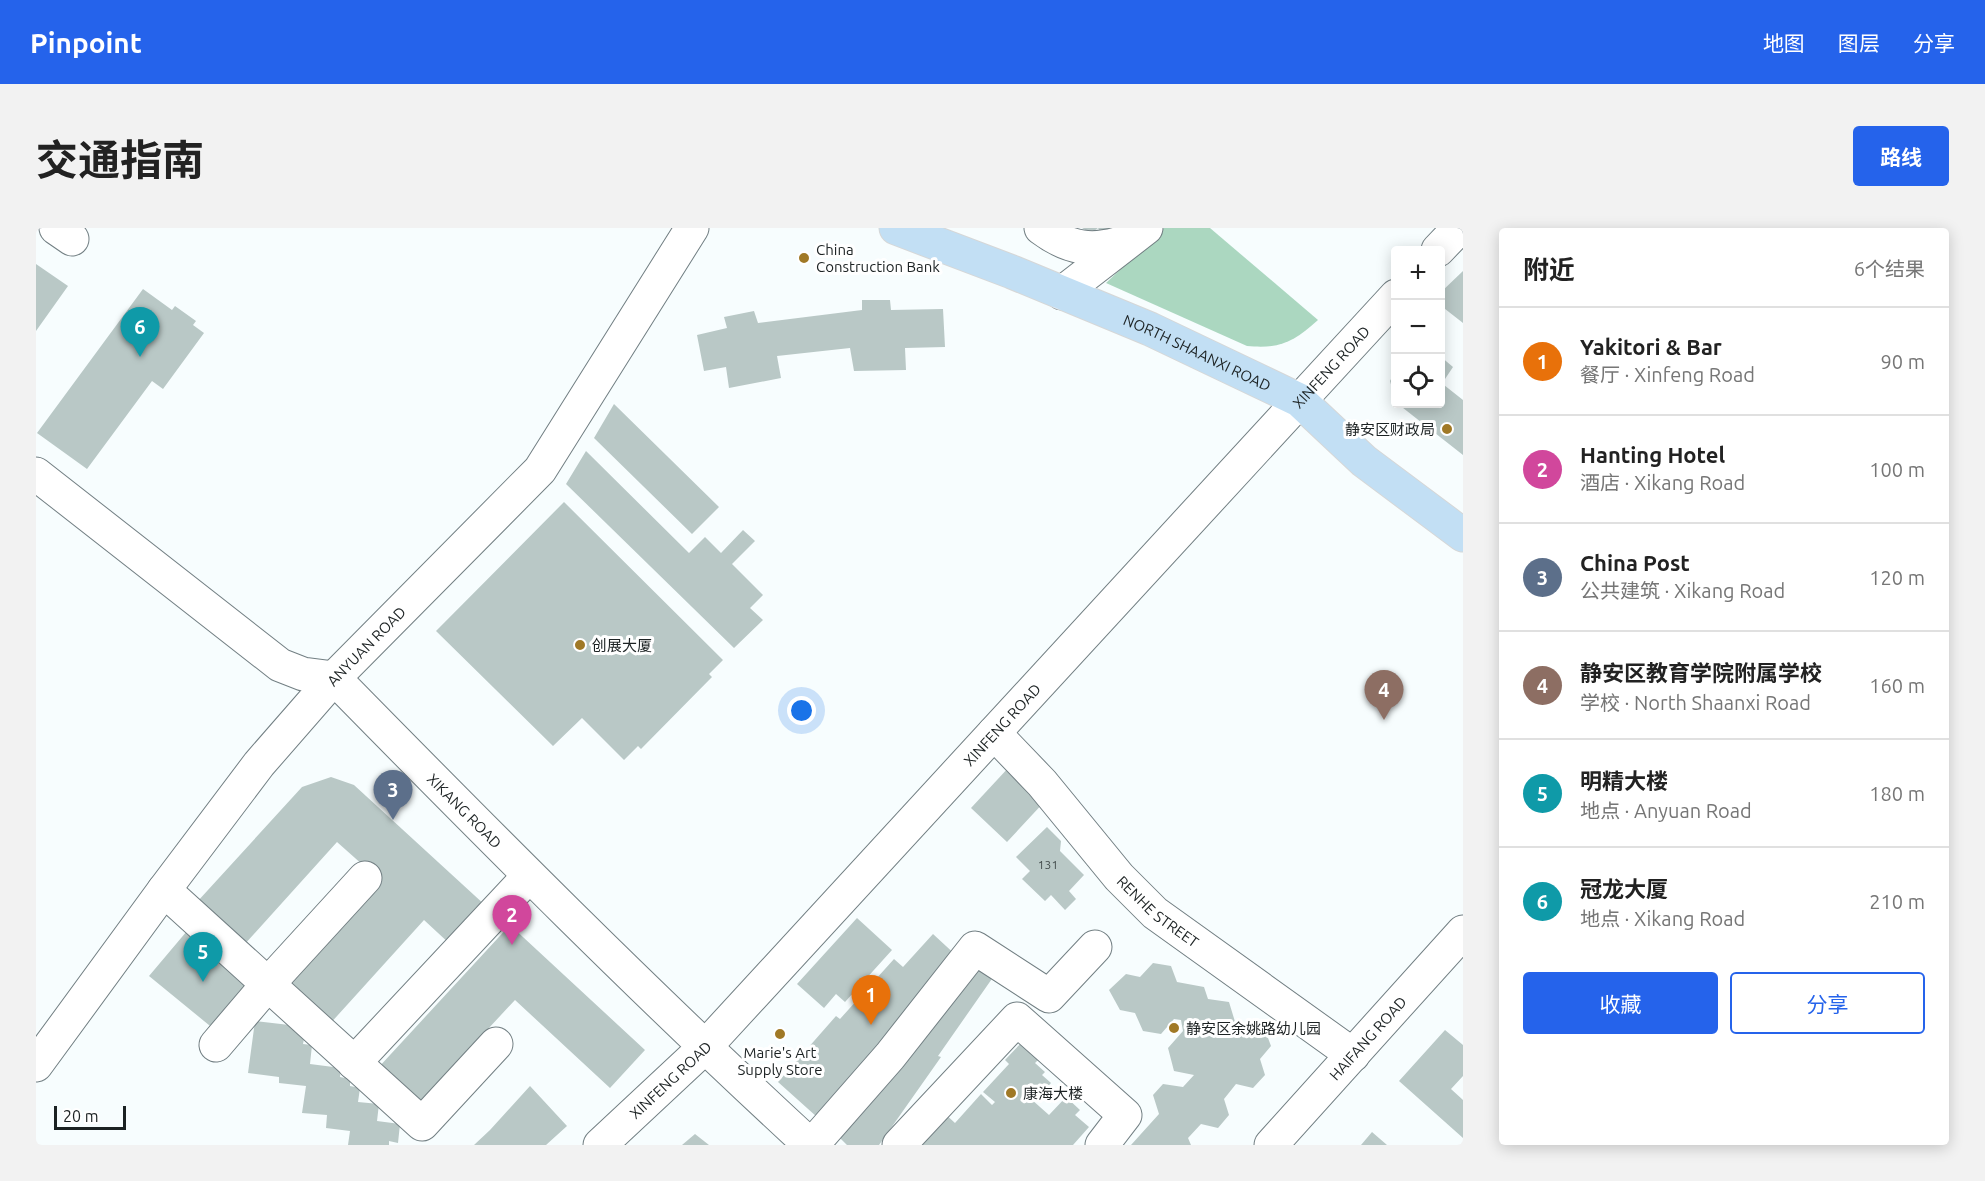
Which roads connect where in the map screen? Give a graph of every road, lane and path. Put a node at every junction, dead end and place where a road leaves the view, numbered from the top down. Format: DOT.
graph roads {
  1 [pos="692,228"];
  2 [pos="896,228"];
  3 [pos="1041,228"];
  4 [pos="1459,228"];
  5 [pos="1138,234"];
  6 [pos="1442,246"];
  7 [pos="1098,255"];
  8 [pos="1062,293"];
  9 [pos="1391,300"];
  10 [pos="1299,400"];
  11 [pos="36,474"];
  12 [pos="1463,535"];
  13 [pos="334,678"];
  14 [pos="994,734"];
  15 [pos="529,876"];
  16 [pos="366,878"];
  17 [pos="164,890"];
  18 [pos="1463,933"];
  19 [pos="1095,947"];
  20 [pos="268,984"];
  21 [pos="496,1044"];
  22 [pos="216,1045"];
  23 [pos="705,1047"];
  24 [pos="1353,1055"];
  25 [pos="354,1063"];
  26 [pos="36,1065"];
  27 [pos="600,1145"];
  28 [pos="811,1145"];
  29 [pos="899,1145"];
  30 [pos="1102,1145"];
  31 [pos="1271,1145"];
  1 -- 13 [label="street, ANYUAN ROAD"];
  2 -- 8 [label="main road, NORTH SHAANXI ROAD"];
  3 -- 7 [label="street"];
  4 -- 6 [label="street"];
  5 -- 7 [label="street"];
  7 -- 8 [label="street"];
  8 -- 10 [label="main road, NORTH SHAANXI ROAD"];
  9 -- 10 [label="street, XINFENG ROAD"];
  10 -- 12 [label="main road, NORTH SHAANXI ROAD"];
  10 -- 14 [label="street, XINFENG ROAD"];
  11 -- 13 [label="street"];
  13 -- 15 [label="street, XIKANG ROAD"];
  13 -- 17 [label="street, ANYUAN ROAD"];
  14 -- 23 [label="street, XINFENG ROAD"];
  14 -- 24 [label="street, RENHE STREET"];
  15 -- 23 [label="street, XIKANG ROAD"];
  15 -- 25 [label="street"];
  16 -- 20 [label="street"];
  17 -- 20 [label="street"];
  17 -- 26 [label="street, ANYUAN ROAD"];
  18 -- 24 [label="street, HAIFANG ROAD"];
  19 -- 28 [label="street"];
  20 -- 22 [label="street"];
  20 -- 25 [label="street"];
  21 -- 25 [label="street"];
  23 -- 27 [label="street, XINFENG ROAD"];
  23 -- 28 [label="street, XIKANG ROAD"];
  24 -- 31 [label="street, HAIFANG ROAD"];
  29 -- 30 [label="street"];
}
